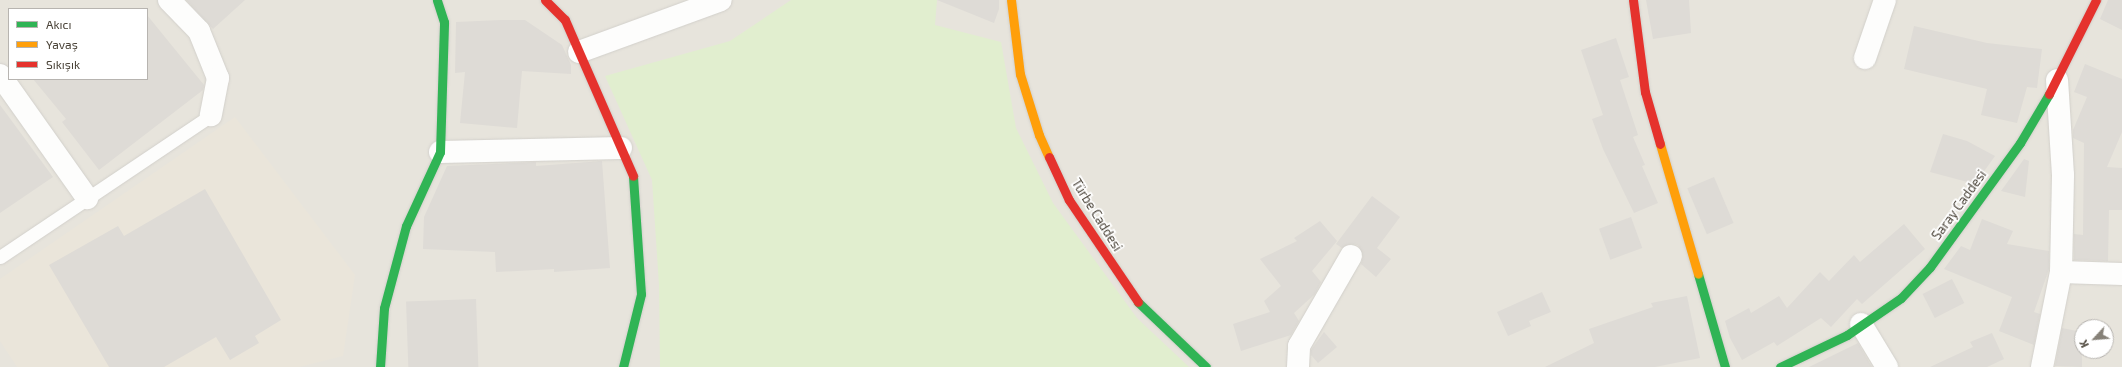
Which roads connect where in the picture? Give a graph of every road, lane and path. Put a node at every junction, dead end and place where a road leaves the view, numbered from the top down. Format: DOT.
graph roads {
  1 [pos="169,0"];
  2 [pos="437,0"];
  3 [pos="545,0"];
  4 [pos="722,0"];
  5 [pos="1011,0"];
  6 [pos="1633,0"];
  7 [pos="1885,0"];
  8 [pos="2096,0"];
  9 [pos="580,52"];
  10 [pos="1865,58"];
  11 [pos="0,75"];
  12 [pos="2057,80"];
  13 [pos="211,115"];
  14 [pos="621,148"];
  15 [pos="440,152"];
  16 [pos="87,198"];
  17 [pos="1351,256"];
  18 [pos="0,257"];
  19 [pos="2061,272"];
  20 [pos="2122,274"];
  21 [pos="1861,324"];
  22 [pos="380,367"];
  23 [pos="623,367"];
  24 [pos="1206,367"];
  25 [pos="1298,367"];
  26 [pos="1725,367"];
  27 [pos="1780,367"];
  28 [pos="1887,367"];
  29 [pos="2042,367"];
  1 -- 13 [label="street"];
  2 -- 15 [label="street"];
  3 -- 9 [label="street"];
  4 -- 9 [label="street"];
  5 -- 24 [label="street, Türbe Caddesi"];
  6 -- 26 [label="street"];
  7 -- 10 [label="street"];
  8 -- 12 [label="street, Saray Caddesi"];
  9 -- 14 [label="street"];
  11 -- 16 [label="street"];
  12 -- 19 [label="street"];
  12 -- 21 [label="street, Saray Caddesi"];
  13 -- 16 [label="lane"];
  14 -- 15 [label="street"];
  14 -- 23 [label="street"];
  15 -- 22 [label="street"];
  16 -- 18 [label="lane"];
  17 -- 25 [label="street"];
  19 -- 20 [label="street"];
  19 -- 29 [label="street"];
  21 -- 27 [label="street, Saray Caddesi"];
  21 -- 28 [label="street"];
}
